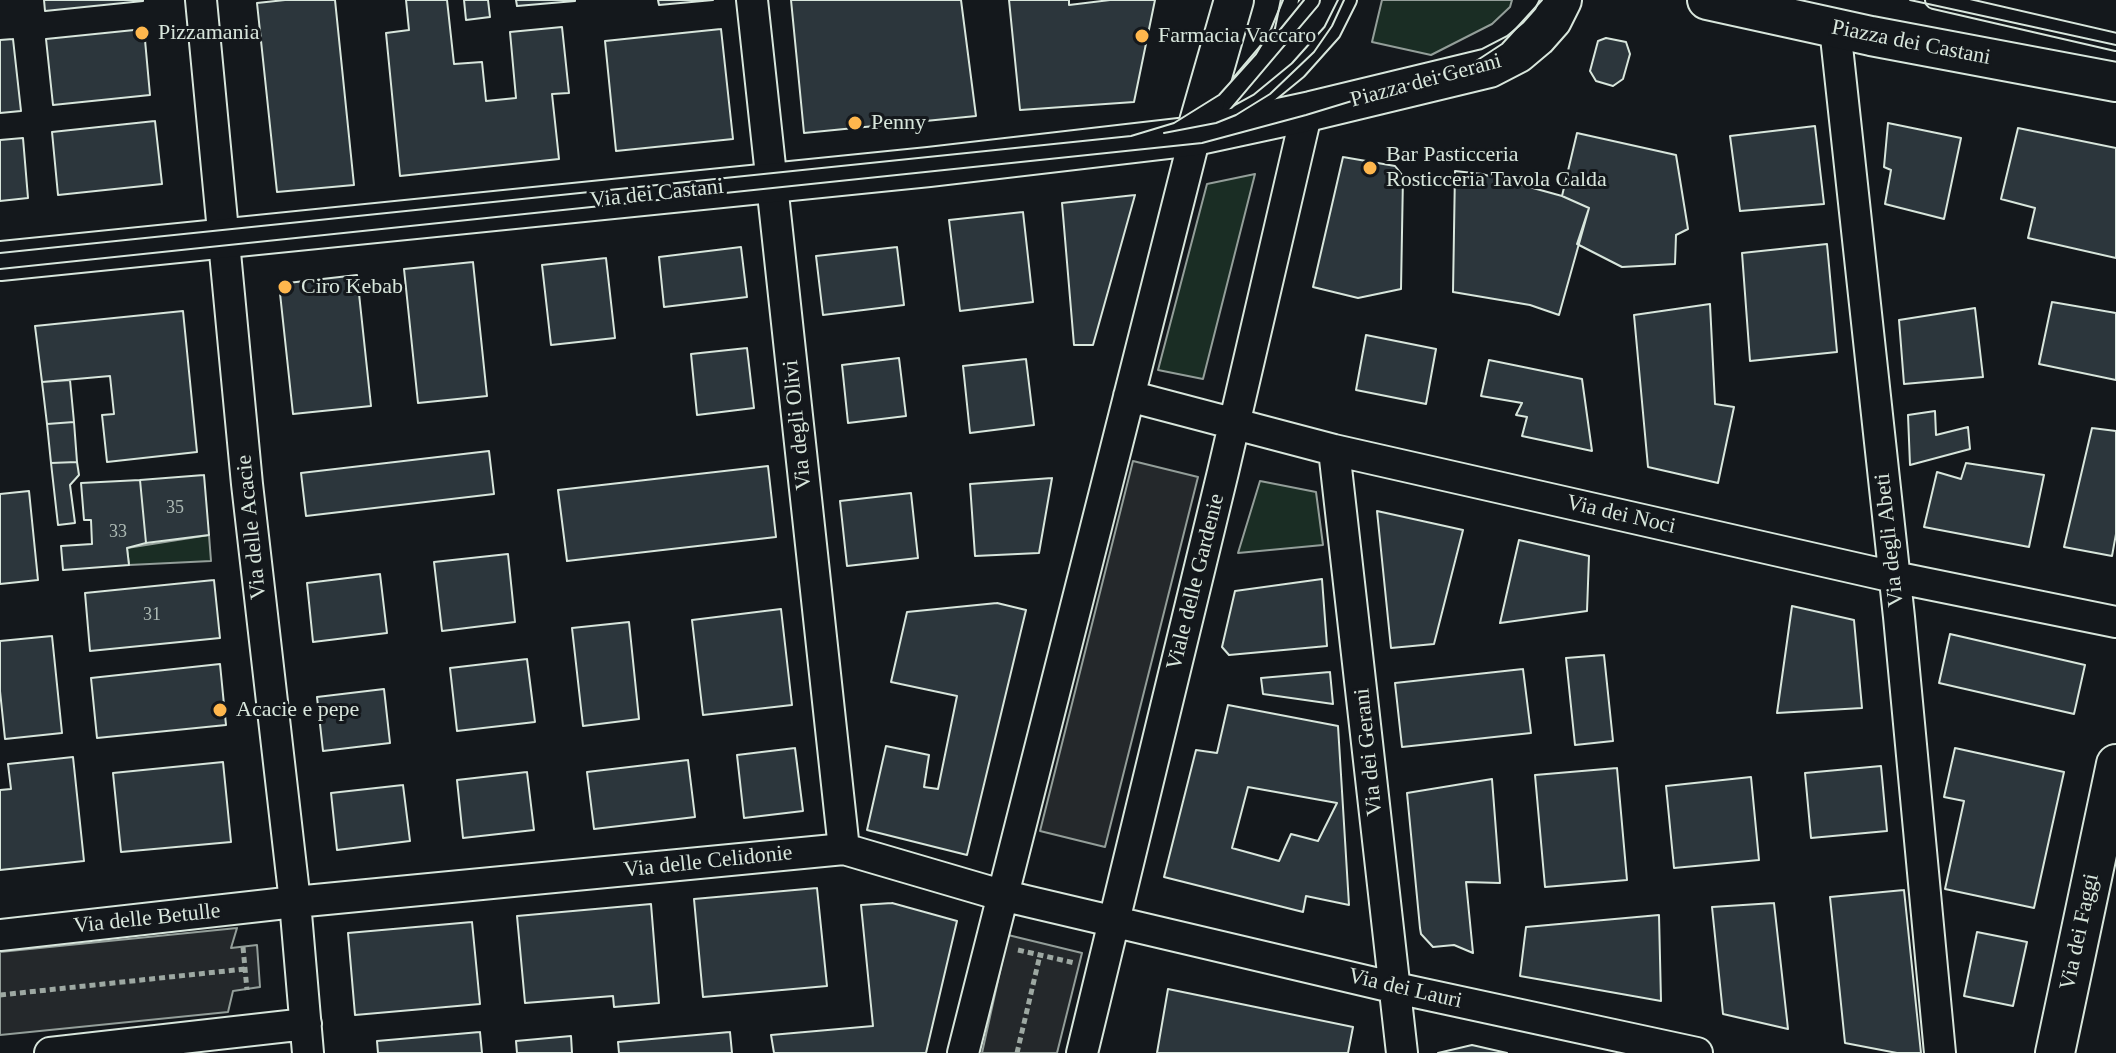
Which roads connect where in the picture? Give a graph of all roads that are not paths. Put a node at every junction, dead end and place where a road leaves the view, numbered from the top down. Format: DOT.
graph roads {
  1 [pos="201,0"];
  2 [pos="752,0"];
  3 [pos="1234,0"];
  4 [pos="1290,0"];
  5 [pos="1311,0"];
  6 [pos="1348,0"];
  7 [pos="1562,0"];
  8 [pos="1707,0"];
  9 [pos="1934,0"];
  10 [pos="1835,28"];
  11 [pos="1282,35"];
  12 [pos="2116,42"];
  13 [pos="2116,82"];
  14 [pos="1311,111"];
  15 [pos="1195,136"];
  16 [pos="772,182"];
  17 [pos="223,238"];
  18 [pos="0,261"];
  19 [pos="1129,396"];
  20 [pos="1234,425"];
  21 [pos="1334,450"];
  22 [pos="1894,577"];
  23 [pos="2116,622"];
  24 [pos="2116,764"];
  25 [pos="844,849"];
  26 [pos="1001,895"];
  27 [pos="295,902"];
  28 [pos="1114,921"];
  29 [pos="0,935"];
  30 [pos="1396,988"];
  31 [pos="307,1038"];
  32 [pos="50,1053"];
  33 [pos="963,1053"];
  34 [pos="1082,1053"];
  35 [pos="1402,1053"];
  36 [pos="1697,1053"];
  37 [pos="1940,1053"];
  38 [pos="2055,1053"];
  1 -- 17 [label="street, Via delle Acacie"];
  2 -- 16 [label="street, Via degli Olivi"];
  3 -- 15 [label="street"];
  4 -- 11 [label="lane"];
  5 -- 11 [label="lane"];
  6 -- 15 [label="lane"];
  7 -- 14 [label="street, Piazza dei Gerani"];
  8 -- 10 [label="street, Piazza dei Castani"];
  9 -- 12 [label="lane"];
  10 -- 13 [label="street, Piazza dei Castani"];
  10 -- 22 [label="street, Via degli Abeti"];
  11 -- 15 [label="lane"];
  14 -- 15 [label="street, Via dei Castani"];
  14 -- 20 [label="street, Viale delle Gardenie"];
  15 -- 16 [label="street, Via dei Castani"];
  15 -- 19 [label="street"];
  16 -- 17 [label="street, Via dei Castani"];
  16 -- 25 [label="street, Via degli Olivi"];
  17 -- 18 [label="street, Via dei Castani"];
  17 -- 27 [label="street, Via delle Acacie"];
  19 -- 20 [label="street, Via dei Noci"];
  19 -- 26 [label="street"];
  20 -- 21 [label="street, Via dei Noci"];
  20 -- 28 [label="street, Viale delle Gardenie"];
  21 -- 22 [label="street, Via dei Noci"];
  21 -- 30 [label="street, Via dei Gerani"];
  22 -- 23 [label="street, Via dei Noci"];
  22 -- 37 [label="street, Via degli Abeti"];
  24 -- 38 [label="street, Via dei Faggi"];
  25 -- 26 [label="street, Via delle Celidonie"];
  25 -- 27 [label="street, Via delle Celidonie"];
  26 -- 28 [label="street, Via delle Celidonie"];
  26 -- 33 [label="street"];
  27 -- 29 [label="street, Via delle Betulle"];
  27 -- 31 [label="street, Via delle Acacie"];
  28 -- 30 [label="street, Via dei Lauri"];
  28 -- 34 [label="street, Viale delle Gardenie"];
  30 -- 35 [label="street, Via dei Gerani"];
  30 -- 36 [label="street, Via dei Lauri"];
  31 -- 32 [label="street"];
}
